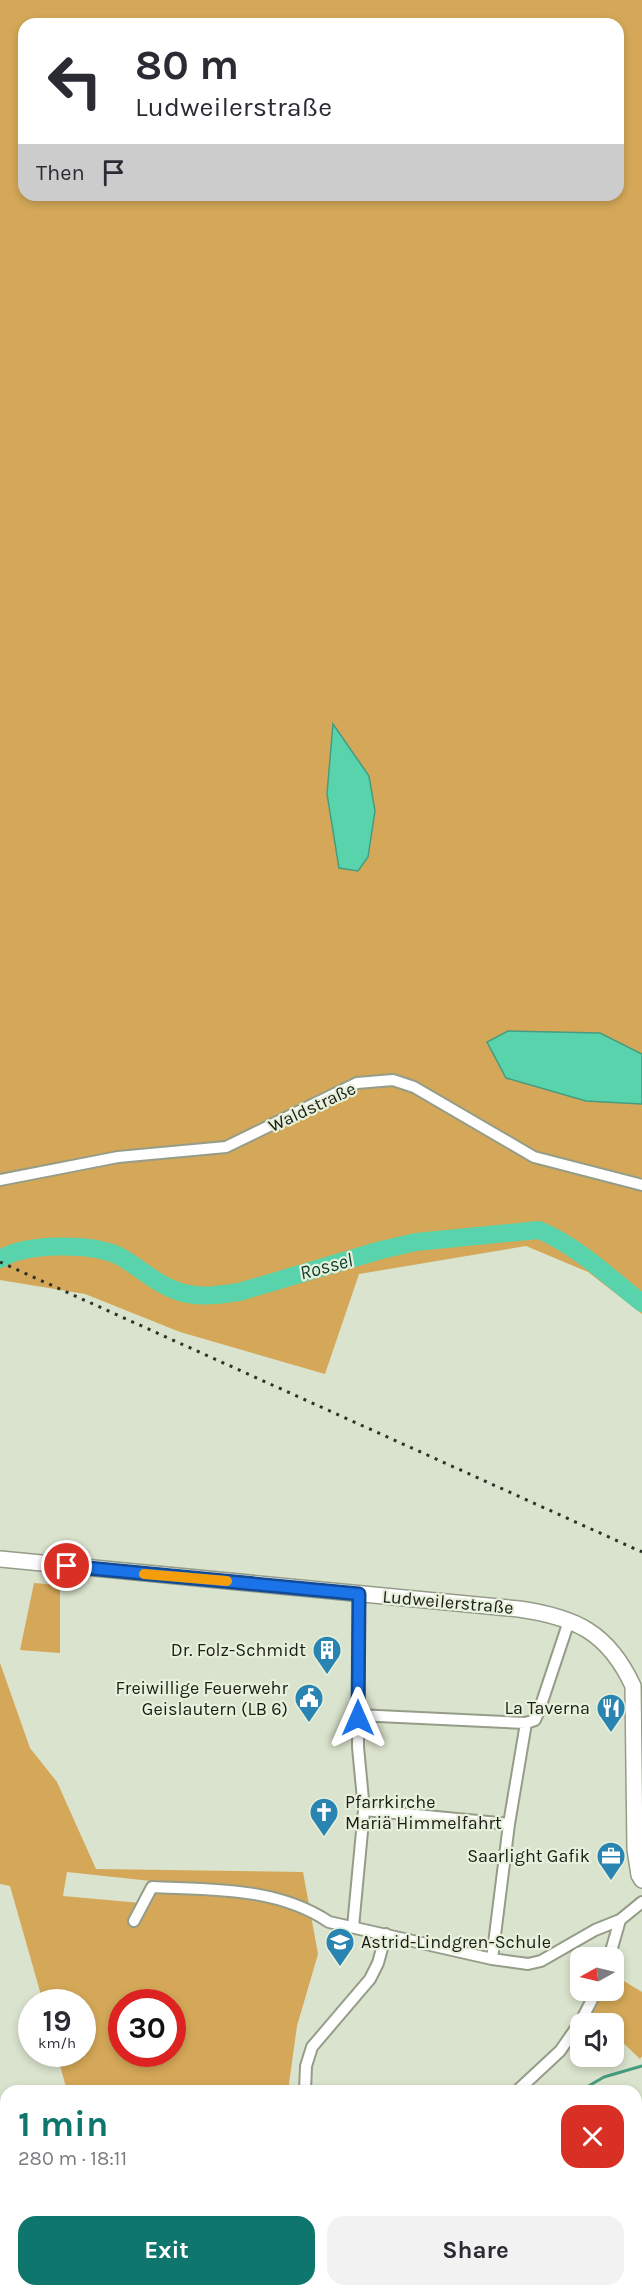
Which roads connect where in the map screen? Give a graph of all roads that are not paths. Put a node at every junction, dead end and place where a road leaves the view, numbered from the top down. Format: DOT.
graph roads {
  1 [pos="0,1180"];
  2 [pos="642,1185"];
  3 [pos="0,1559"];
  4 [pos="359,1594"];
  5 [pos="569,1621"];
  6 [pos="638,1685"];
  7 [pos="357,1715"];
  8 [pos="526,1724"];
  9 [pos="364,1810"];
  10 [pos="508,1824"];
  11 [pos="642,1880"];
  12 [pos="642,1902"];
  13 [pos="134,1920"];
  14 [pos="620,1920"];
  15 [pos="353,1927"];
  16 [pos="386,1934"];
  17 [pos="612,1947"];
  18 [pos="492,1959"];
  19 [pos="591,2001"];
  20 [pos="305,2085"];
  21 [pos="523,2085"];
  1 -- 2 [label="street, Waldstraße"];
  3 -- 4 [label="main road, Ludweilerstraße"];
  4 -- 5 [label="main road, Ludweilerstraße"];
  4 -- 7 [label="street"];
  5 -- 6 [label="main road, Ludweilerstraße"];
  5 -- 8 [label="street"];
  6 -- 11 [label="main road, Ludweilerstraße"];
  7 -- 8 [label="street"];
  7 -- 9 [label="street"];
  8 -- 10 [label="street"];
  9 -- 10 [label="street"];
  9 -- 15 [label="street"];
  10 -- 18 [label="street"];
  12 -- 14 [label="street"];
  13 -- 15 [label="street"];
  14 -- 17 [label="street"];
  14 -- 18 [label="street"];
  15 -- 16 [label="street"];
  16 -- 18 [label="street"];
  16 -- 20 [label="street"];
  19 -- 21 [label="street"];
}
